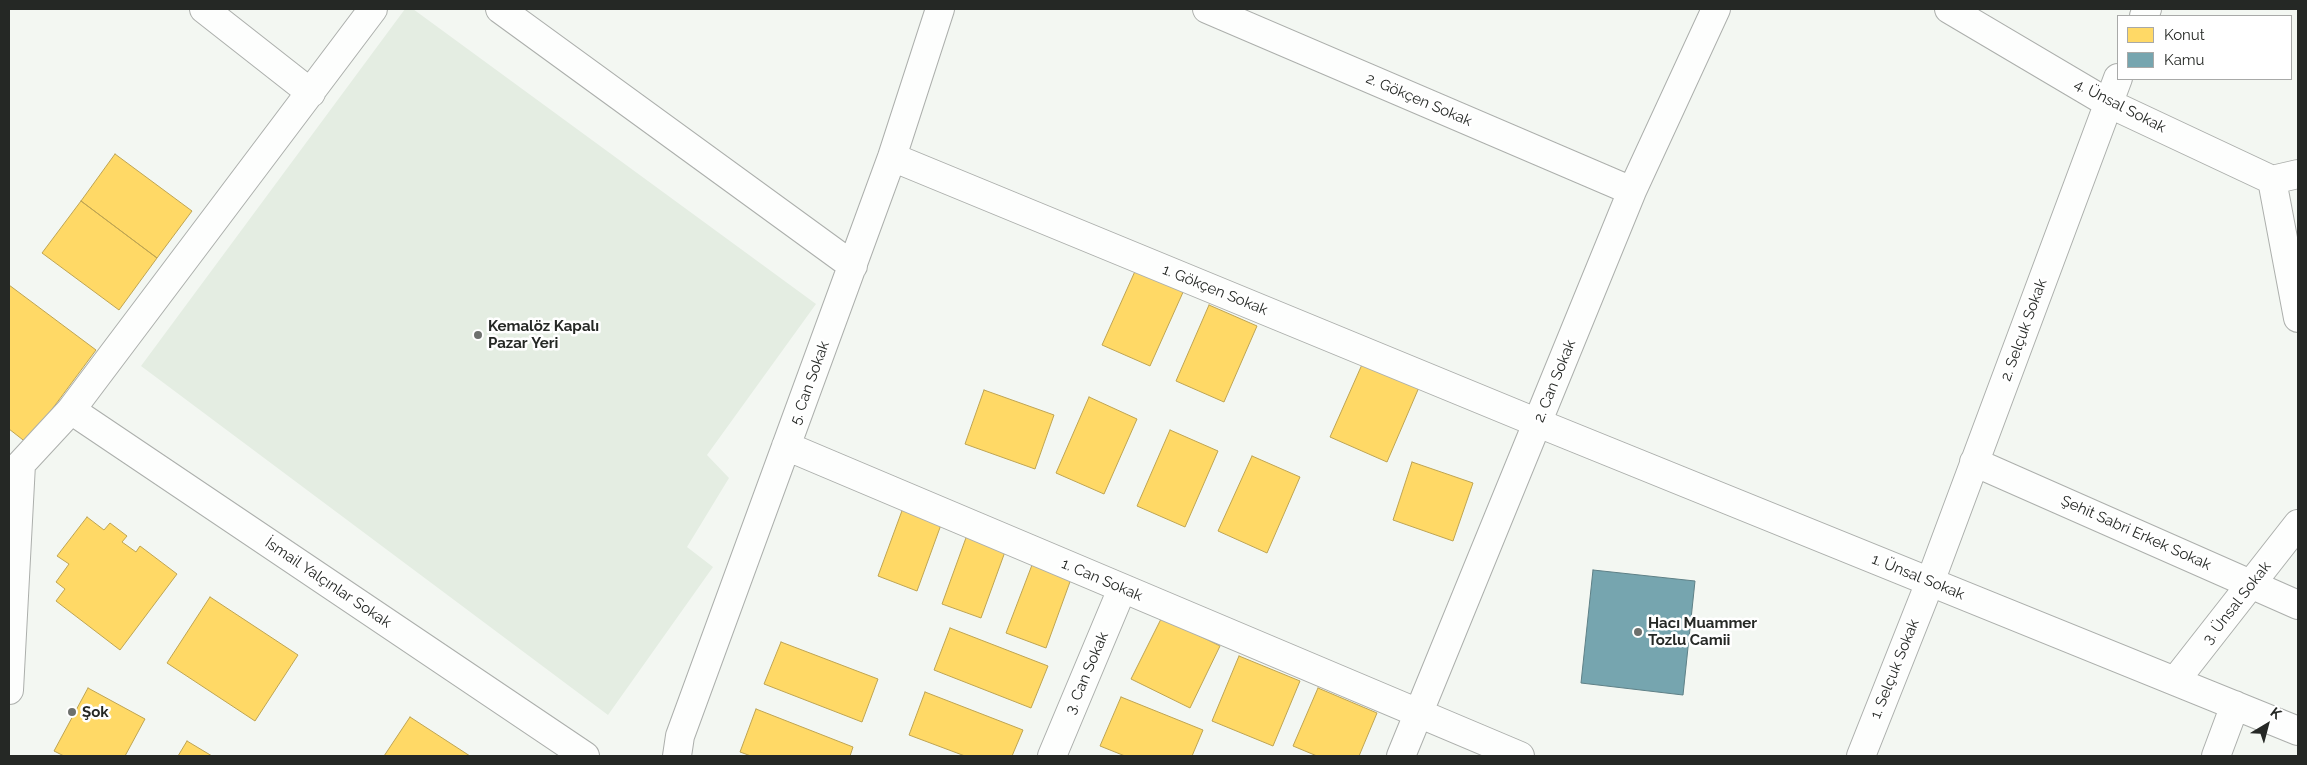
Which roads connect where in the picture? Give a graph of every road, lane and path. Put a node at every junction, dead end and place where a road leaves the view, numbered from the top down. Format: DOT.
graph roads {
  1 [pos="204,9"];
  2 [pos="374,9"];
  3 [pos="500,9"];
  4 [pos="940,9"];
  5 [pos="1207,9"];
  6 [pos="1716,9"];
  7 [pos="1949,9"];
  8 [pos="2117,80"];
  9 [pos="311,93"];
  10 [pos="2108,103"];
  11 [pos="892,157"];
  12 [pos="2298,174"];
  13 [pos="2272,180"];
  14 [pos="1632,191"];
  15 [pos="853,266"];
  16 [pos="2298,318"];
  17 [pos="71,410"];
  18 [pos="1538,423"];
  19 [pos="786,446"];
  20 [pos="1974,462"];
  21 [pos="15,464"];
  22 [pos="2298,524"];
  23 [pos="1930,582"];
  24 [pos="2253,584"];
  25 [pos="1122,589"];
  26 [pos="2298,605"];
  27 [pos="2175,681"];
  28 [pos="9,690"];
  29 [pos="2235,705"];
  30 [pos="1417,714"];
  31 [pos="2298,730"];
  32 [pos="585,756"];
  33 [pos="677,756"];
  34 [pos="1052,756"];
  35 [pos="1401,756"];
  36 [pos="1520,756"];
  37 [pos="1861,756"];
  38 [pos="2216,756"];
  1 -- 9 [label="street"];
  2 -- 9 [label="street"];
  3 -- 15 [label="street"];
  4 -- 11 [label="street, 5. Can Sokak"];
  5 -- 14 [label="street, 2. Gökçen Sokak"];
  6 -- 14 [label="street, 2. Can Sokak"];
  7 -- 10 [label="street, 4. Ünsal Sokak"];
  8 -- 10 [label="street, 2. Selçuk Sokak"];
  9 -- 17 [label="street"];
  10 -- 13 [label="street, 4. Ünsal Sokak"];
  10 -- 20 [label="street, 2. Selçuk Sokak"];
  11 -- 15 [label="street, 5. Can Sokak"];
  11 -- 18 [label="street, 1. Gökçen Sokak"];
  12 -- 13 [label="street"];
  13 -- 16 [label="street"];
  14 -- 18 [label="street, 2. Can Sokak"];
  15 -- 19 [label="street, 5. Can Sokak"];
  17 -- 21 [label="street"];
  17 -- 32 [label="street, İsmail Yalçınlar Sokak"];
  18 -- 23 [label="street, 1. Ünsal Sokak"];
  18 -- 30 [label="street, 2. Can Sokak"];
  19 -- 25 [label="street, 1. Can Sokak"];
  19 -- 33 [label="street, 5. Can Sokak"];
  20 -- 23 [label="street, 2. Selçuk Sokak"];
  20 -- 24 [label="street, Şehit Sabri Erkek Sokak"];
  21 -- 28 [label="street"];
  22 -- 24 [label="street, 3. Ünsal Sokak"];
  23 -- 27 [label="street, 1. Ünsal Sokak"];
  23 -- 37 [label="street, 1. Selçuk Sokak"];
  24 -- 26 [label="street, Şehit Sabri Erkek Sokak"];
  24 -- 27 [label="street, 3. Ünsal Sokak"];
  25 -- 30 [label="street, 1. Can Sokak"];
  25 -- 34 [label="street, 3. Can Sokak"];
  27 -- 29 [label="street, 1. Ünsal Sokak"];
  29 -- 31 [label="street, 1. Ünsal Sokak"];
  29 -- 38 [label="street"];
  30 -- 35 [label="street, 2. Can Sokak"];
  30 -- 36 [label="street"];
}
